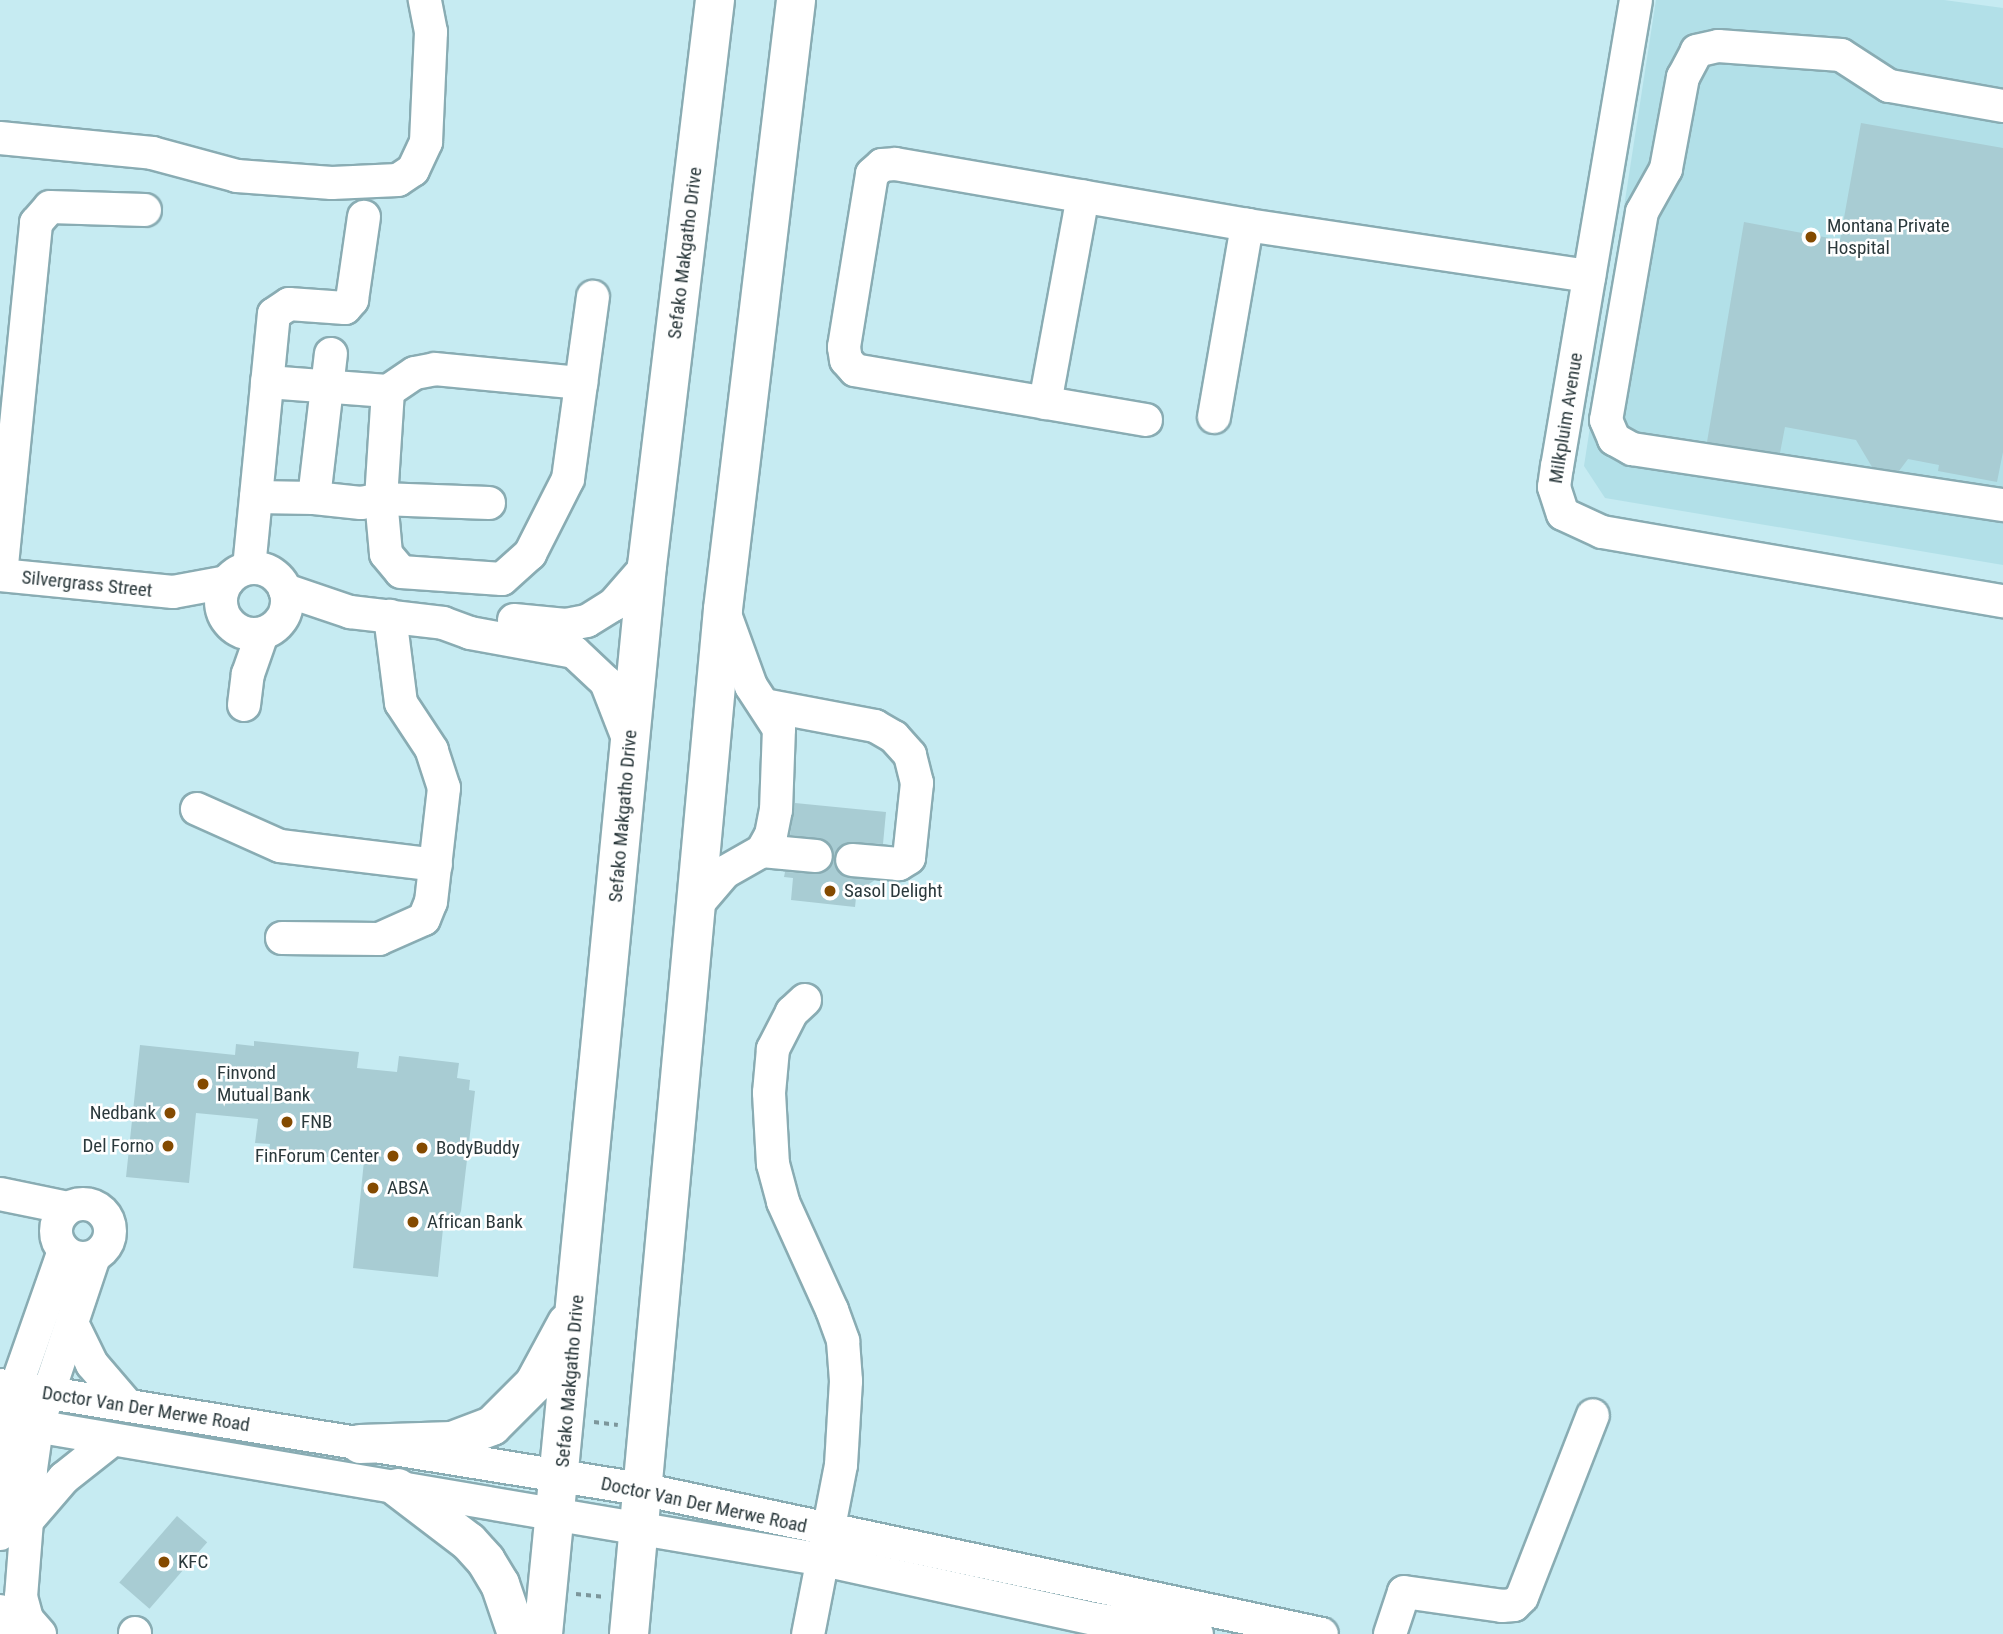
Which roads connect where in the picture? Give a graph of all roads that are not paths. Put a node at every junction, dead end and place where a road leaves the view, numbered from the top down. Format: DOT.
graph roads {
  1 [pos="425,0"];
  2 [pos="1636,0"];
  3 [pos="714,1"];
  4 [pos="796,8"];
  5 [pos="2003,106"];
  6 [pos="0,138"];
  7 [pos="1083,195"];
  8 [pos="145,210"];
  9 [pos="364,218"];
  10 [pos="1247,225"];
  11 [pos="1589,276"];
  12 [pos="593,297"];
  13 [pos="331,354"];
  14 [pos="267,382"];
  15 [pos="581,383"];
  16 [pos="327,388"];
  17 [pos="388,391"];
  18 [pos="1045,403"];
  19 [pos="1214,417"];
  20 [pos="1146,421"];
  21 [pos="256,497"];
  22 [pos="314,498"];
  23 [pos="381,499"];
  24 [pos="489,503"];
  25 [pos="2003,505"];
  26 [pos="647,566"];
  27 [pos="0,575"];
  28 [pos="238,575"];
  29 [pos="173,592"];
  30 [pos="2003,601"];
  31 [pos="723,609"];
  32 [pos="390,616"];
  33 [pos="259,618"];
  34 [pos="443,623"];
  35 [pos="244,705"];
  36 [pos="764,705"];
  37 [pos="629,741"];
  38 [pos="197,809"];
  39 [pos="762,850"];
  40 [pos="816,856"];
  41 [pos="852,860"];
  42 [pos="436,865"];
  43 [pos="695,908"];
  44 [pos="282,938"];
  45 [pos="805,1000"];
  46 [pos="5,1195"];
  47 [pos="71,1236"];
  48 [pos="579,1294"];
  49 [pos="72,1323"];
  50 [pos="8,1386"];
  51 [pos="47,1393"];
  52 [pos="128,1406"];
  53 [pos="1593,1415"];
  54 [pos="16,1423"];
  55 [pos="112,1440"];
  56 [pos="360,1444"];
  57 [pos="561,1477"];
  58 [pos="2,1480"];
  59 [pos="398,1488"];
  60 [pos="646,1490"];
  61 [pos="557,1516"];
  62 [pos="13,1528"];
  63 [pos="641,1530"];
  64 [pos="827,1546"];
  65 [pos="1135,1591"];
  66 [pos="0,1611"];
  67 [pos="631,1618"];
  68 [pos="1092,1627"];
  69 [pos="14,1634"];
  70 [pos="40,1634"];
  71 [pos="517,1634"];
  72 [pos="543,1634"];
  73 [pos="808,1634"];
  74 [pos="1197,1634"];
  75 [pos="1322,1634"];
  76 [pos="1390,1634"];
  1 -- 6 [label="street"];
  2 -- 11 [label="street, Milkpluim Avenue"];
  3 -- 26 [label="main road, Sefako Makgatho Drive"];
  4 -- 31 [label="main road"];
  5 -- 25 [label="street"];
  7 -- 10 [label="street"];
  7 -- 18 [label="street"];
  7 -- 18 [label="street"];
  8 -- 27 [label="street"];
  9 -- 14 [label="street"];
  10 -- 11 [label="street"];
  10 -- 19 [label="street"];
  11 -- 30 [label="street, Milkpluim Avenue"];
  12 -- 15 [label="street"];
  13 -- 16 [label="street"];
  14 -- 16 [label="street"];
  14 -- 21 [label="street"];
  15 -- 17 [label="street"];
  15 -- 23 [label="street"];
  16 -- 17 [label="street"];
  16 -- 22 [label="street"];
  17 -- 23 [label="street"];
  18 -- 20 [label="street"];
  21 -- 22 [label="street"];
  21 -- 28 [label="street"];
  22 -- 23 [label="street"];
  23 -- 24 [label="street"];
  26 -- 34 [label="street, Silvergrass Street"];
  26 -- 37 [label="main road, Sefako Makgatho Drive"];
  27 -- 29 [label="street, Silvergrass Street"];
  28 -- 29 [label="street, Silvergrass Street"];
  28 -- 33 [label="street"];
  28 -- 33 [label="street"];
  29 -- 33 [label="street, Silvergrass Street"];
  31 -- 36 [label="street"];
  31 -- 43 [label="main road"];
  32 -- 33 [label="street, Silvergrass Street"];
  32 -- 34 [label="street, Silvergrass Street"];
  32 -- 42 [label="street"];
  33 -- 35 [label="street"];
  34 -- 37 [label="street, Silvergrass Street"];
  36 -- 39 [label="street"];
  36 -- 41 [label="street"];
  37 -- 48 [label="main road, Sefako Makgatho Drive"];
  38 -- 42 [label="street"];
  39 -- 40 [label="street"];
  39 -- 43 [label="street"];
  42 -- 44 [label="street"];
  43 -- 60 [label="main road"];
  45 -- 64 [label="street"];
  46 -- 47 [label="street"];
  47 -- 49 [label="street"];
  47 -- 50 [label="street"];
  48 -- 56 [label="main road"];
  48 -- 57 [label="main road, Sefako Makgatho Drive"];
  49 -- 51 [label="street"];
  49 -- 52 [label="street"];
  50 -- 51 [label="street, Doctor Van Der Merwe Road"];
  50 -- 54 [label="street"];
  51 -- 52 [label="street, Doctor Van Der Merwe Road"];
  51 -- 54 [label="street"];
  52 -- 56 [label="street, Doctor Van Der Merwe Road"];
  53 -- 76 [label="street"];
  54 -- 55 [label="street, Doctor Van Der Merwe Road"];
  54 -- 58 [label="street"];
  54 -- 62 [label="street"];
  55 -- 59 [label="street, Doctor Van Der Merwe Road"];
  55 -- 62 [label="street"];
  56 -- 57 [label="street, Doctor Van Der Merwe Road"];
  57 -- 60 [label="street, Doctor Van Der Merwe Road"];
  57 -- 61 [label="main road, Sefako Makgatho Drive"];
  58 -- 62 [label="street"];
  59 -- 61 [label="street, Doctor Van Der Merwe Road"];
  59 -- 71 [label="main road"];
  60 -- 63 [label="main road"];
  60 -- 64 [label="street, Doctor Van Der Merwe Road"];
  61 -- 63 [label="street, Doctor Van Der Merwe Road"];
  61 -- 72 [label="main road, Sefako Makgatho Drive"];
  62 -- 70 [label="street"];
  63 -- 64 [label="street, Doctor Van Der Merwe Road"];
  63 -- 67 [label="main road"];
  64 -- 65 [label="street, Doctor Van Der Merwe Road"];
  64 -- 68 [label="street, Doctor Van Der Merwe Road"];
  64 -- 73 [label="street"];
  65 -- 68 [label="street"];
  65 -- 75 [label="street, Doctor Van Der Merwe Road"];
  66 -- 69 [label="street"];
  68 -- 74 [label="street, Doctor Van Der Merwe Road"];
}
